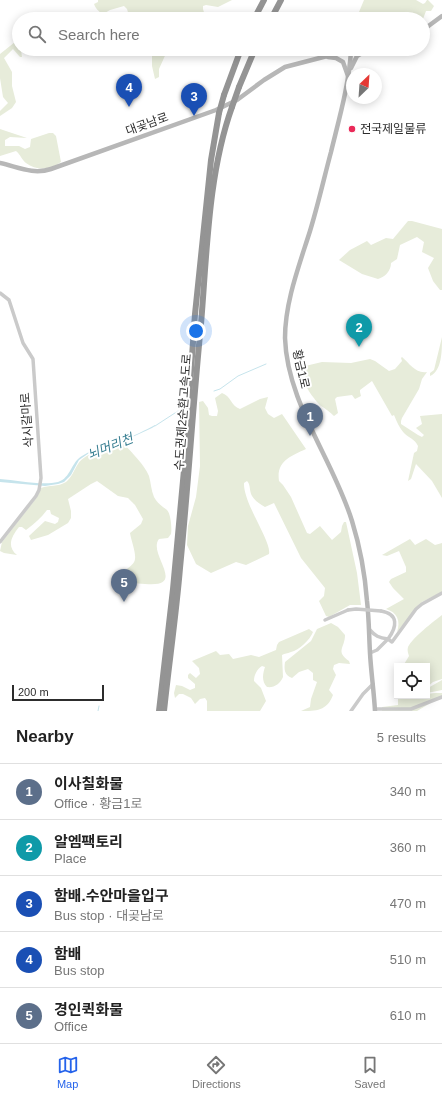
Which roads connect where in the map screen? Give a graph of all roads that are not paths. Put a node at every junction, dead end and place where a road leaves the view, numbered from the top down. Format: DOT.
graph roads {
  1 [pos="264,0"];
  2 [pos="281,0"];
  3 [pos="258,12"];
  4 [pos="275,12"];
  5 [pos="442,16"];
  6 [pos="430,25"];
  7 [pos="238,56"];
  8 [pos="252,56"];
  9 [pos="330,56"];
  10 [pos="350,56"];
  11 [pos="357,56"];
  12 [pos="326,57"];
  13 [pos="349,68"];
  14 [pos="352,68"];
  15 [pos="346,71"];
  16 [pos="346,86"];
  17 [pos="0,163"];
  18 [pos="0,293"];
  19 [pos="0,542"];
  20 [pos="442,593"];
  21 [pos="325,620"];
  22 [pos="369,629"];
  23 [pos="388,639"];
  24 [pos="370,653"];
  25 [pos="373,684"];
  26 [pos="442,697"];
  27 [pos="375,710"];
  28 [pos="159,711"];
  29 [pos="164,711"];
  30 [pos="351,711"];
  1 -- 3 [label="highway"];
  2 -- 4 [label="highway"];
  5 -- 6 [label="street"];
  7 -- 28 [label="highway, 수도권제2순환고속도로, bridge"];
  8 -- 29 [label="highway, 수도권제2순환고속도로, bridge"];
  9 -- 12 [label="street, 대곶남로"];
  10 -- 13 [label="street, 황금1로"];
  11 -- 14 [label="street"];
  12 -- 15 [label="street"];
  12 -- 17 [label="street, 대곶남로"];
  16 -- 22 [label="street, 황금1로"];
  18 -- 19 [label="street, 삭시갈마로"];
  20 -- 23 [label="street"];
  21 -- 23 [label="street, bridge"];
  22 -- 23 [label="street"];
  22 -- 24 [label="street, 황금1로"];
  23 -- 24 [label="street"];
  24 -- 25 [label="street, 황금1로"];
  25 -- 27 [label="street, 황금1로"];
  25 -- 30 [label="street"];
  26 -- 27 [label="street"];
}
